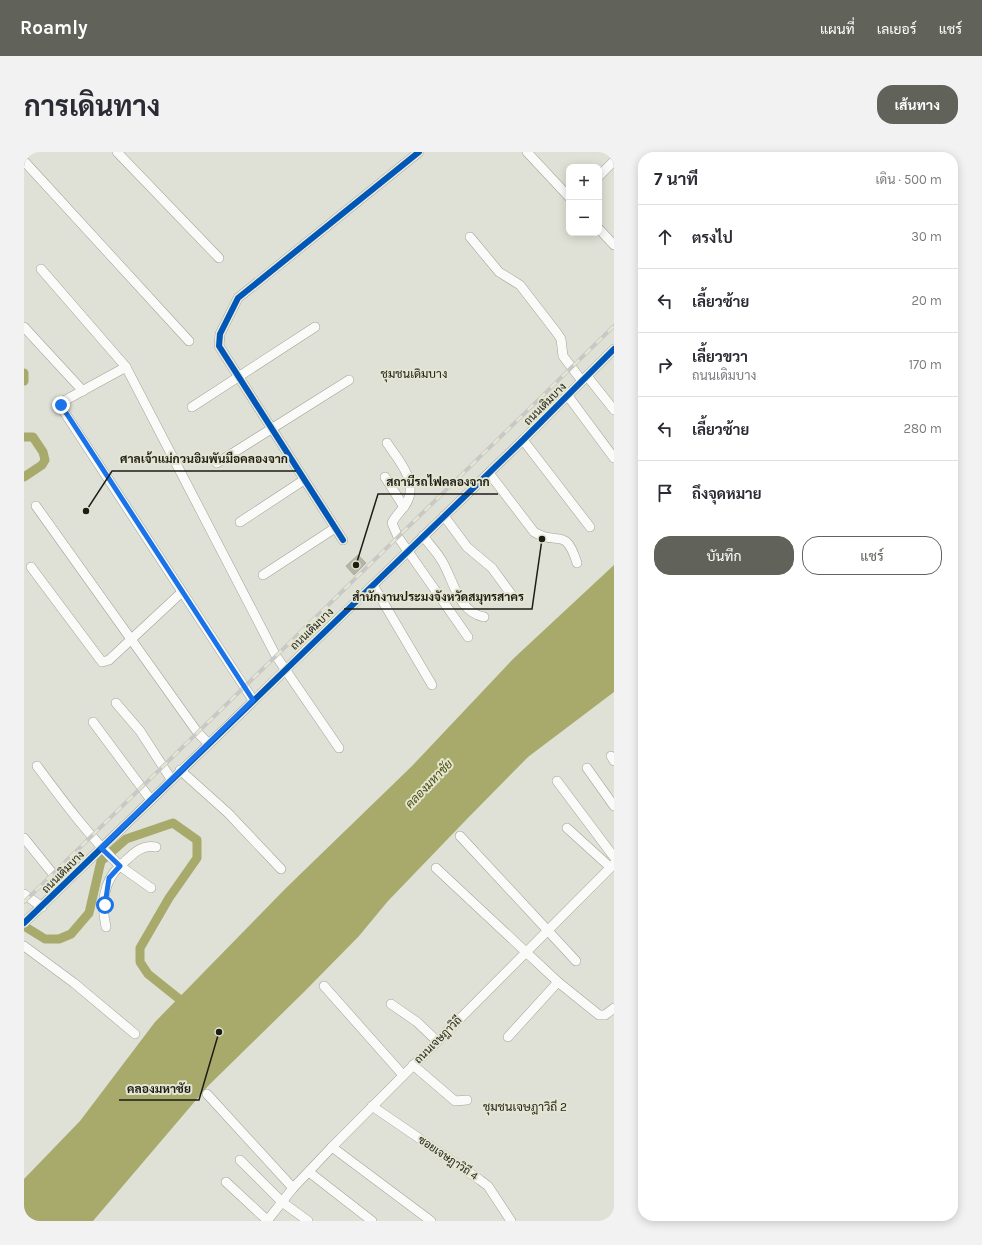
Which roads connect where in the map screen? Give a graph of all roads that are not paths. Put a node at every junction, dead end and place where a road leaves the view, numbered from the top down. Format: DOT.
graph roads {
  1 [pos="117,152"];
  2 [pos="419,152"];
  3 [pos="527,152"];
  4 [pos="24,161"];
  5 [pos="614,161"];
  6 [pos="602,173"];
  7 [pos="566,194"];
  8 [pos="602,232"];
  9 [pos="470,237"];
  10 [pos="613,244"];
  11 [pos="219,258"];
  12 [pos="41,269"];
  13 [pos="24,327"];
  14 [pos="315,327"];
  15 [pos="189,341"];
  16 [pos="614,349"];
  17 [pos="126,367"];
  18 [pos="238,377"];
  19 [pos="585,378"];
  20 [pos="349,380"];
  21 [pos="83,391"];
  22 [pos="568,396"];
  23 [pos="192,407"];
  24 [pos="614,410"];
  25 [pos="272,429"];
  26 [pos="523,440"];
  27 [pos="387,443"];
  28 [pos="614,458"];
  29 [pos="218,463"];
  30 [pos="489,473"];
  31 [pos="384,477"];
  32 [pos="304,480"];
  33 [pos="36,506"];
  34 [pos="404,507"];
  35 [pos="444,516"];
  36 [pos="240,522"];
  37 [pos="590,527"];
  38 [pos="335,528"];
  39 [pos="423,536"];
  40 [pos="343,540"];
  41 [pos="408,551"];
  42 [pos="578,563"];
  43 [pos="31,568"];
  44 [pos="263,575"];
  45 [pos="373,585"];
  46 [pos="182,592"];
  47 [pos="514,598"];
  48 [pos="484,617"];
  49 [pos="468,637"];
  50 [pos="132,638"];
  51 [pos="285,670"];
  52 [pos="432,685"];
  53 [pos="253,700"];
  54 [pos="116,703"];
  55 [pos="93,722"];
  56 [pos="208,743"];
  57 [pos="339,748"];
  58 [pos="37,766"];
  59 [pos="587,768"];
  60 [pos="180,770"];
  61 [pos="171,779"];
  62 [pos="557,781"];
  63 [pos="150,800"];
  64 [pos="614,806"];
  65 [pos="567,828"];
  66 [pos="460,836"];
  67 [pos="24,838"];
  68 [pos="156,847"];
  69 [pos="101,848"];
  70 [pos="614,857"];
  71 [pos="119,865"];
  72 [pos="612,866"];
  73 [pos="436,868"];
  74 [pos="281,870"];
  75 [pos="62,886"];
  76 [pos="150,888"];
  77 [pos="24,894"];
  78 [pos="42,907"];
  79 [pos="24,923"];
  80 [pos="106,927"];
  81 [pos="547,929"];
  82 [pos="24,946"];
  83 [pos="525,952"];
  84 [pos="576,961"];
  85 [pos="558,982"];
  86 [pos="324,986"];
  87 [pos="391,1004"];
  88 [pos="614,1008"];
  89 [pos="135,1034"];
  90 [pos="508,1037"];
  91 [pos="437,1041"];
  92 [pos="413,1065"];
  93 [pos="403,1075"];
  94 [pos="206,1094"];
  95 [pos="467,1100"];
  96 [pos="372,1106"];
  97 [pos="332,1147"];
  98 [pos="240,1160"];
  99 [pos="309,1172"];
  100 [pos="226,1182"];
  101 [pos="293,1188"];
  102 [pos="282,1202"];
  103 [pos="267,1221"];
  104 [pos="308,1221"];
  105 [pos="372,1221"];
  106 [pos="431,1221"];
  107 [pos="511,1221"];
  1 -- 11 [label="street"];
  2 -- 18 [label="street"];
  3 -- 7 [label="street"];
  4 -- 15 [label="street"];
  5 -- 6 [label="street"];
  8 -- 10 [label="street"];
  9 -- 19 [label="street"];
  12 -- 17 [label="street"];
  13 -- 21 [label="street"];
  14 -- 18 [label="street"];
  16 -- 19 [label="street, ถนนเดิมบาง"];
  17 -- 21 [label="street"];
  17 -- 51 [label="street"];
  18 -- 23 [label="street"];
  18 -- 25 [label="street"];
  19 -- 22 [label="street, ถนนเดิมบาง"];
  19 -- 24 [label="street"];
  20 -- 25 [label="street"];
  21 -- 46 [label="street"];
  22 -- 26 [label="street, ถนนเดิมบาง"];
  22 -- 28 [label="street"];
  25 -- 29 [label="street"];
  25 -- 32 [label="street"];
  26 -- 30 [label="street, ถนนเดิมบาง"];
  26 -- 37 [label="street"];
  27 -- 34 [label="street"];
  30 -- 35 [label="street, ถนนเดิมบาง"];
  30 -- 42 [label="street"];
  31 -- 34 [label="street"];
  32 -- 36 [label="street"];
  32 -- 38 [label="street"];
  33 -- 50 [label="street"];
  34 -- 41 [label="street"];
  35 -- 39 [label="street, ถนนเดิมบาง"];
  35 -- 47 [label="street"];
  38 -- 40 [label="street"];
  38 -- 44 [label="street"];
  39 -- 41 [label="street, ถนนเดิมบาง"];
  39 -- 48 [label="street"];
  41 -- 45 [label="street, ถนนเดิมบาง"];
  41 -- 49 [label="street"];
  43 -- 50 [label="street"];
  45 -- 51 [label="street, ถนนเดิมบาง"];
  45 -- 52 [label="street"];
  46 -- 50 [label="street"];
  46 -- 53 [label="street"];
  50 -- 56 [label="street"];
  51 -- 53 [label="street, ถนนเดิมบาง"];
  51 -- 57 [label="street"];
  53 -- 56 [label="street, ถนนเดิมบาง"];
  54 -- 61 [label="street"];
  55 -- 63 [label="street"];
  56 -- 60 [label="street, ถนนเดิมบาง"];
  58 -- 69 [label="street"];
  59 -- 64 [label="street"];
  60 -- 61 [label="street, ถนนเดิมบาง"];
  60 -- 74 [label="street"];
  61 -- 63 [label="street, ถนนเดิมบาง"];
  62 -- 70 [label="street"];
  63 -- 69 [label="street, ถนนเดิมบาง"];
  65 -- 72 [label="street"];
  66 -- 81 [label="street"];
  67 -- 75 [label="street"];
  68 -- 71 [label="street"];
  69 -- 71 [label="street"];
  69 -- 75 [label="street, ถนนเดิมบาง"];
  71 -- 76 [label="street"];
  71 -- 80 [label="street"];
  72 -- 81 [label="street, ถนนเจษฎาวิถี"];
  73 -- 83 [label="street"];
  75 -- 78 [label="street, ถนนเดิมบาง"];
  77 -- 78 [label="street"];
  78 -- 79 [label="street, ถนนเดิมบาง"];
  81 -- 83 [label="street, ถนนเจษฎาวิถี"];
  81 -- 84 [label="street"];
  82 -- 89 [label="street"];
  83 -- 85 [label="street"];
  83 -- 91 [label="street, ถนนเจษฎาวิถี"];
  85 -- 88 [label="street"];
  85 -- 90 [label="street"];
  86 -- 93 [label="street"];
  87 -- 91 [label="street"];
  91 -- 92 [label="street, ถนนเจษฎาวิถี"];
  92 -- 93 [label="street, ถนนเจษฎาวิถี"];
  92 -- 95 [label="street"];
  93 -- 96 [label="street, ถนนเจษฎาวิถี"];
  94 -- 101 [label="street"];
  96 -- 97 [label="street, ถนนเจษฎาวิถี"];
  96 -- 107 [label="street, ซอยเจษฎาวิถี 4"];
  97 -- 99 [label="street, ถนนเจษฎาวิถี"];
  97 -- 106 [label="street"];
  98 -- 102 [label="street"];
  99 -- 101 [label="street, ถนนเจษฎาวิถี"];
  99 -- 105 [label="street"];
  100 -- 103 [label="street"];
  101 -- 102 [label="street, ถนนเจษฎาวิถี"];
  102 -- 103 [label="street, ถนนเจษฎาวิถี"];
  102 -- 104 [label="street"];
}
